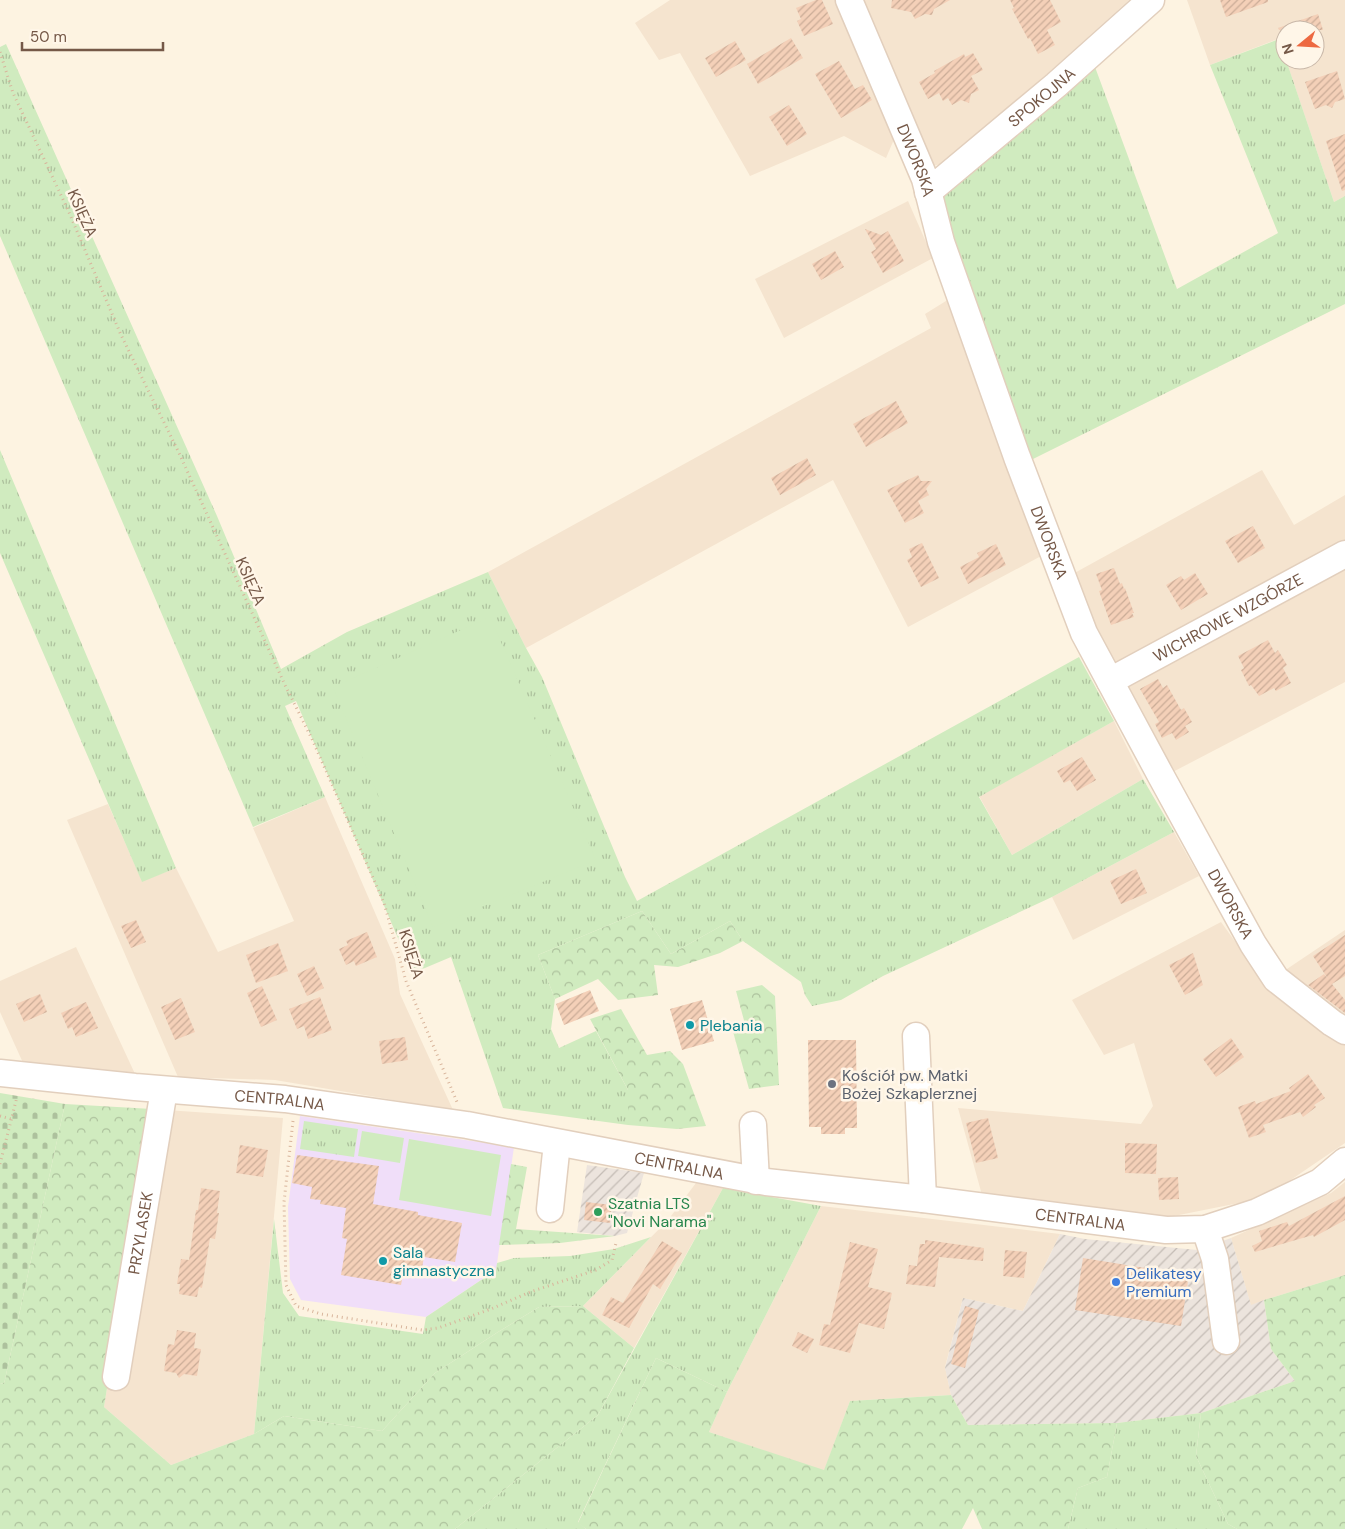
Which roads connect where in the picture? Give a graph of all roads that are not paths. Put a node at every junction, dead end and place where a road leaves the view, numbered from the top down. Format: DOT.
graph roads {
  1 [pos="849,0"];
  2 [pos="1151,0"];
  3 [pos="928,192"];
  4 [pos="1345,554"];
  5 [pos="1110,680"];
  6 [pos="1345,1030"];
  7 [pos="916,1036"];
  8 [pos="0,1073"];
  9 [pos="164,1090"];
  10 [pos="753,1125"];
  11 [pos="557,1143"];
  12 [pos="1345,1161"];
  13 [pos="756,1181"];
  14 [pos="924,1199"];
  15 [pos="550,1209"];
  16 [pos="1205,1229"];
  17 [pos="1226,1341"];
  18 [pos="116,1377"];
  1 -- 3 [label="street, DWORSKA"];
  2 -- 3 [label="street, SPOKOJNA"];
  3 -- 5 [label="street, DWORSKA"];
  4 -- 5 [label="street, WICHROWE WZGÓRZE"];
  5 -- 6 [label="street, DWORSKA"];
  7 -- 14 [label="street"];
  8 -- 9 [label="street, CENTRALNA"];
  9 -- 11 [label="street, CENTRALNA"];
  9 -- 18 [label="street, PRZYLASEK"];
  10 -- 13 [label="street"];
  11 -- 13 [label="street, CENTRALNA"];
  11 -- 15 [label="street"];
  12 -- 16 [label="street, CENTRALNA"];
  13 -- 14 [label="street, CENTRALNA"];
  14 -- 16 [label="street, CENTRALNA"];
  16 -- 17 [label="street"];
}
